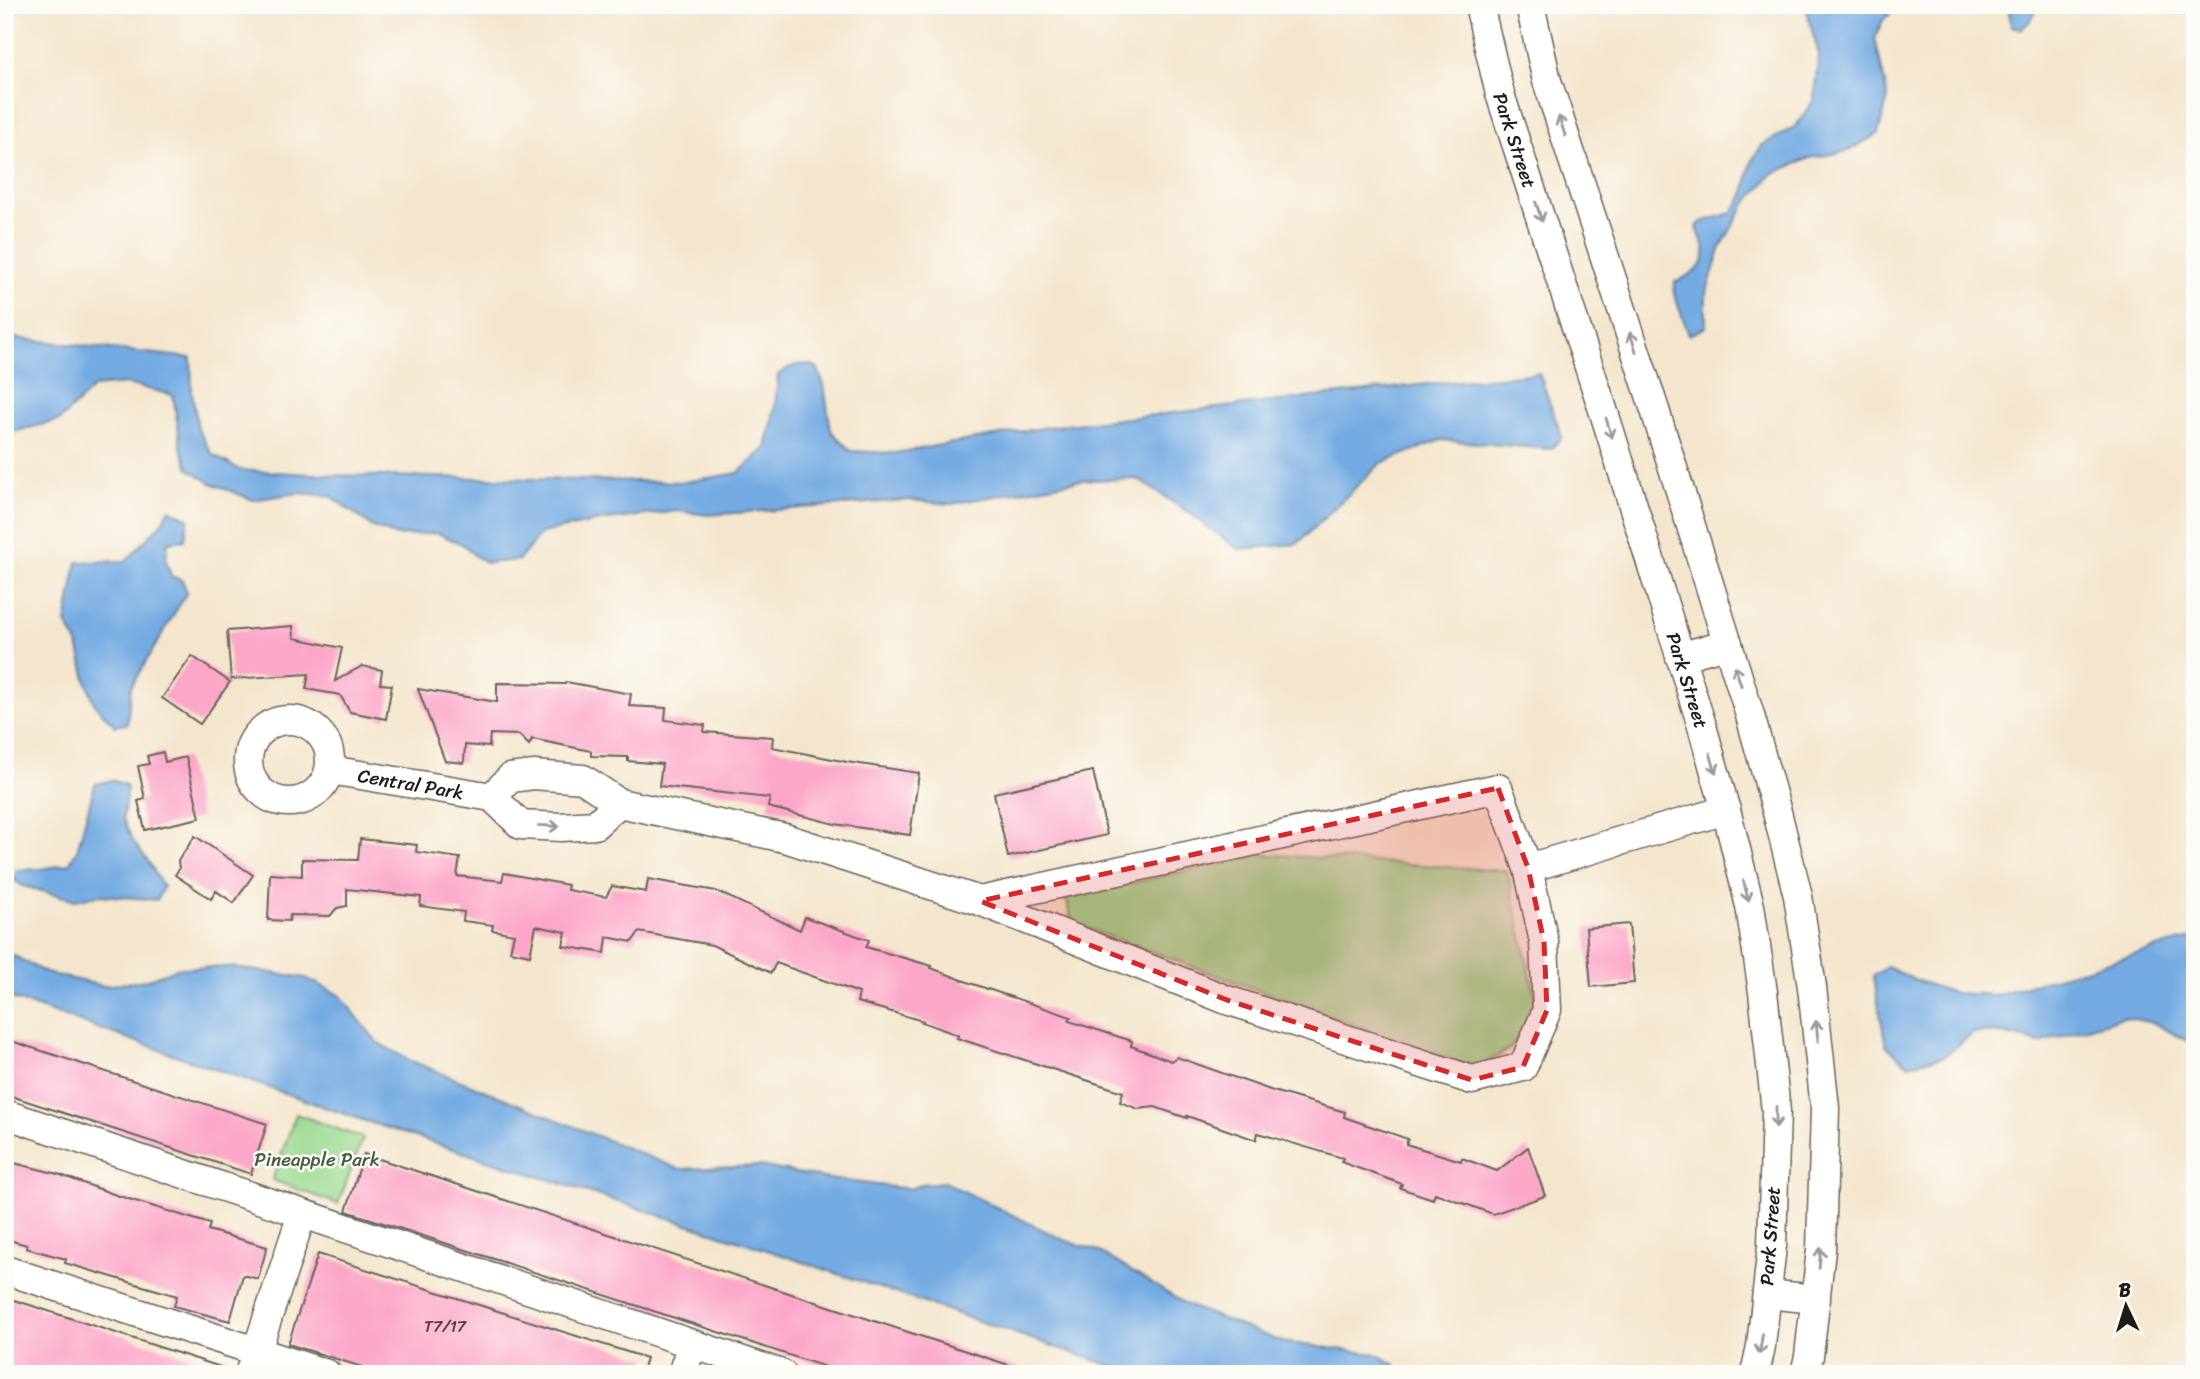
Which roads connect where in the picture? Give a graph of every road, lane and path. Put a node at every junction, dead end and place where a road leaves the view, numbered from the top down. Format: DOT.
graph roads {
  1 [pos="1479,5"];
  2 [pos="1530,5"];
  3 [pos="1727,643"];
  4 [pos="1680,657"];
  5 [pos="330,770"];
  6 [pos="492,797"];
  7 [pos="619,803"];
  8 [pos="1726,810"];
  9 [pos="1528,868"];
  10 [pos="980,901"];
  11 [pos="5,1114"];
  12 [pos="302,1214"];
  13 [pos="5,1270"];
  14 [pos="1767,1294"];
  15 [pos="1816,1299"];
  16 [pos="692,1344"];
  17 [pos="253,1363"];
  18 [pos="327,1374"];
  19 [pos="682,1374"];
  20 [pos="782,1374"];
  21 [pos="1755,1374"];
  22 [pos="1805,1374"];
  1 -- 4 [label="street, Park Street, one-way"];
  3 -- 2 [label="street, one-way"];
  3 -- 4 [label="street"];
  15 -- 3 [label="street, one-way"];
  4 -- 8 [label="street, Park Street, one-way"];
  5 -- 6 [label="street, Central Park"];
  6 -- 7 [label="street"];
  6 -- 7 [label="street, one-way"];
  7 -- 10 [label="street"];
  8 -- 9 [label="street"];
  8 -- 14 [label="street, Park Street, one-way"];
  9 -- 10 [label="street"];
  9 -- 10 [label="street"];
  11 -- 12 [label="street"];
  12 -- 16 [label="street"];
  12 -- 17 [label="street"];
  13 -- 17 [label="street"];
  14 -- 15 [label="street"];
  14 -- 21 [label="street, Park Street, one-way"];
  15 -- 22 [label="street"];
  16 -- 19 [label="street"];
  16 -- 20 [label="street"];
  17 -- 18 [label="street"];
}
